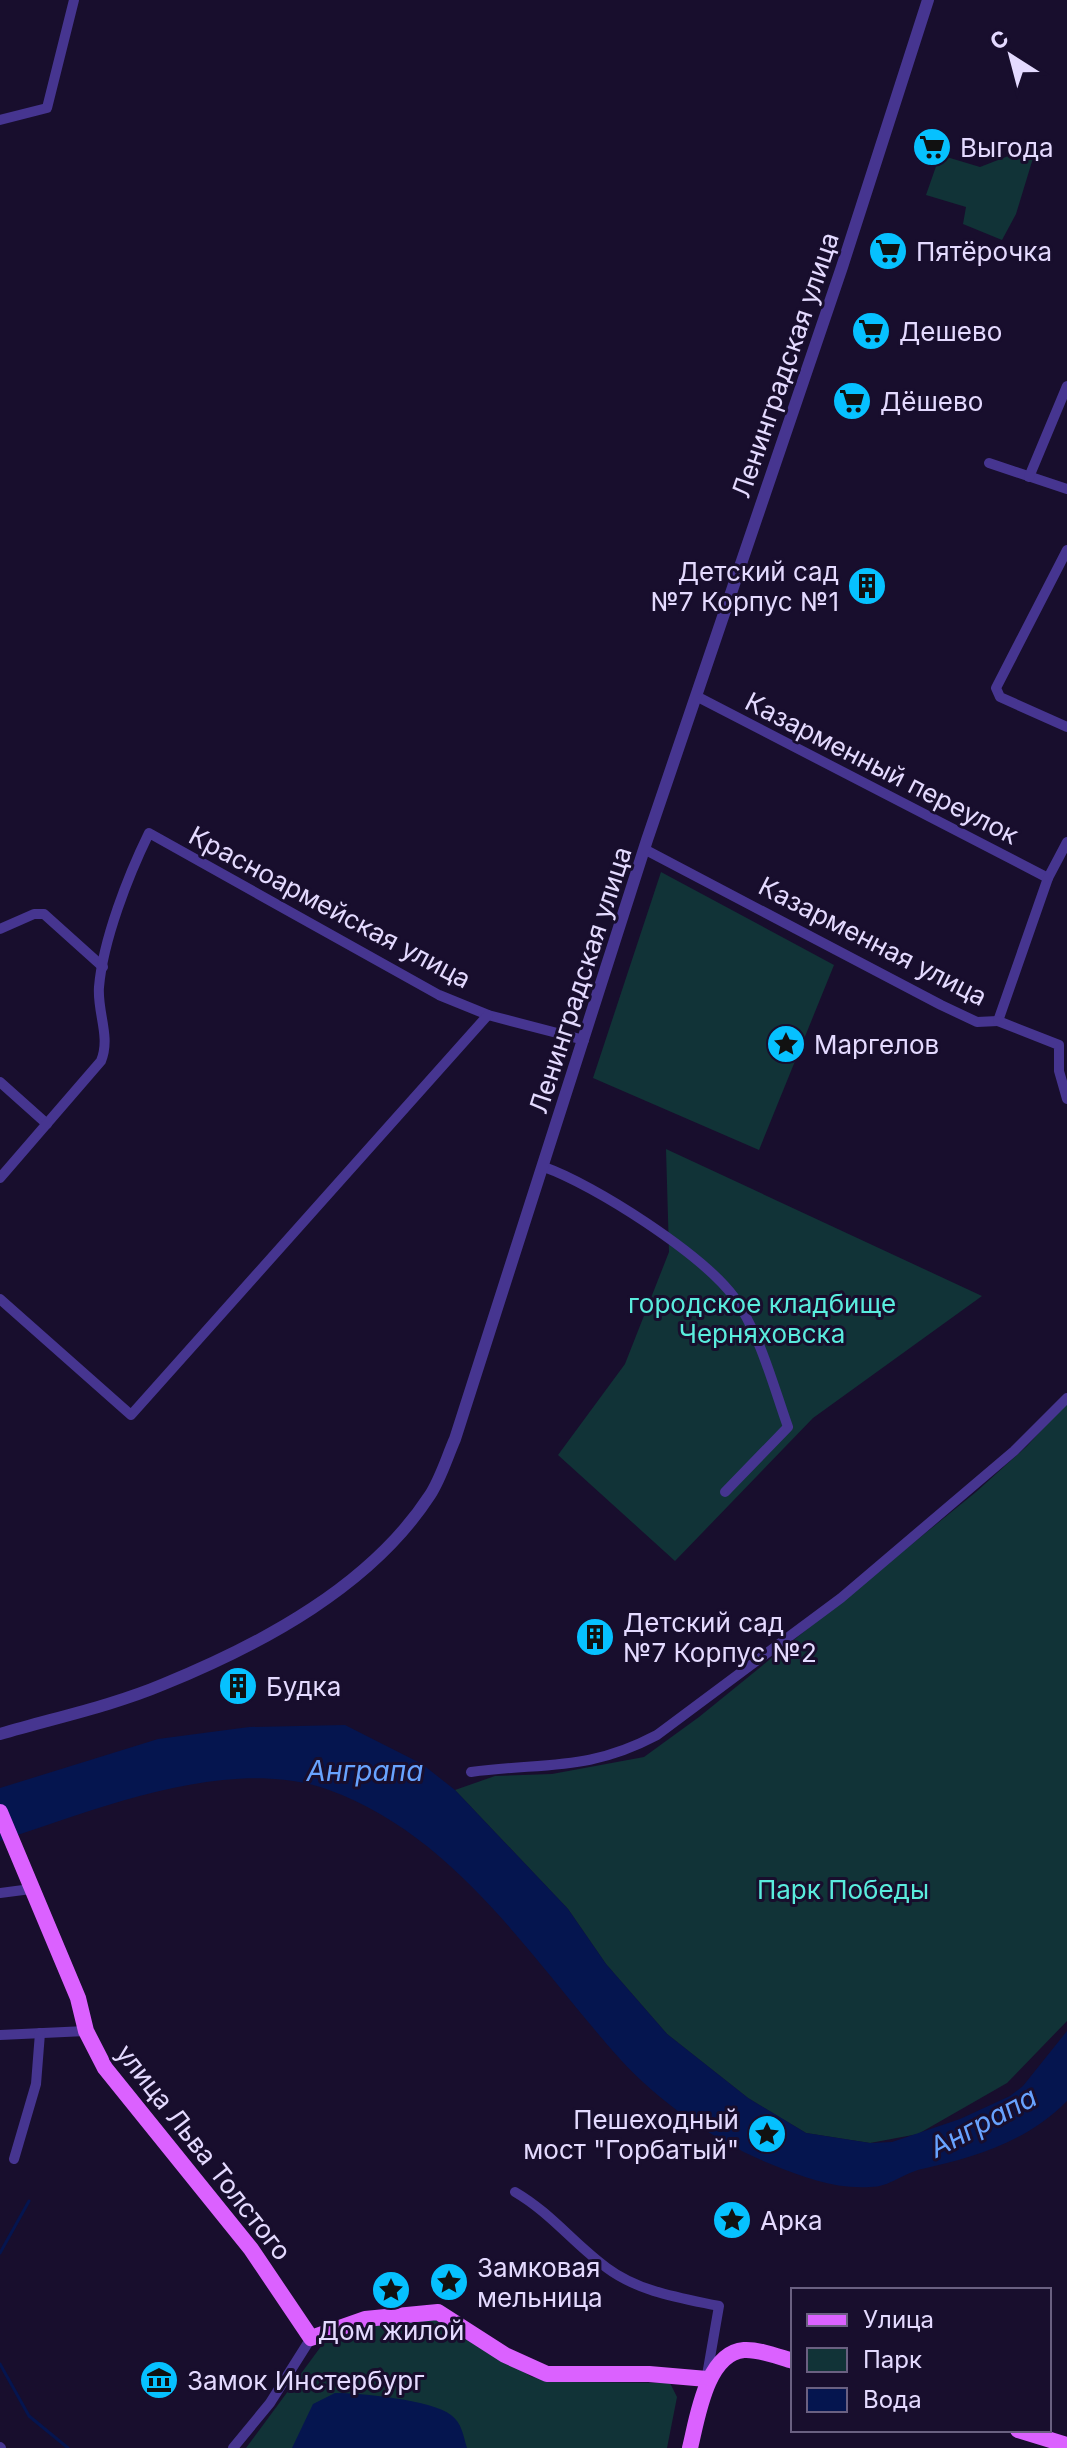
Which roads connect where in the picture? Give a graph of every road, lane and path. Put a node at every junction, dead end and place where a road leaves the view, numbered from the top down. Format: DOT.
graph roads {
  1 [pos="74,0"];
  2 [pos="928,0"];
  3 [pos="0,120"];
  4 [pos="1067,386"];
  5 [pos="989,463"];
  6 [pos="1029,477"];
  7 [pos="1067,489"];
  8 [pos="1067,550"];
  9 [pos="696,696"];
  10 [pos="1067,727"];
  11 [pos="1067,842"];
  12 [pos="644,849"];
  13 [pos="1048,878"];
  14 [pos="0,929"];
  15 [pos="103,967"];
  16 [pos="488,1015"];
  17 [pos="998,1021"];
  18 [pos="584,1040"];
  19 [pos="0,1082"];
  20 [pos="1067,1099"];
  21 [pos="47,1124"];
  22 [pos="544,1167"];
  23 [pos="0,1178"];
  24 [pos="0,1299"];
  25 [pos="1067,1398"];
  26 [pos="725,1492"];
  27 [pos="0,1734"];
  28 [pos="471,1772"];
  29 [pos="0,1812"];
  30 [pos="31,1889"];
  31 [pos="0,1893"];
  32 [pos="86,2031"];
  33 [pos="40,2033"];
  34 [pos="0,2035"];
  35 [pos="14,2159"];
  36 [pos="515,2192"];
  37 [pos="311,2338"];
  38 [pos="791,2361"];
  39 [pos="707,2379"];
  40 [pos="1025,2432"];
  41 [pos="1067,2445"];
  42 [pos="233,2448"];
  43 [pos="690,2448"];
  1 -- 3 [label="street"];
  2 -- 9 [label="street, Ленинградская улица"];
  4 -- 6 [label="street"];
  5 -- 6 [label="street"];
  6 -- 7 [label="street"];
  8 -- 10 [label="street"];
  9 -- 12 [label="street, Ленинградская улица"];
  9 -- 13 [label="street, Казарменный переулок"];
  11 -- 13 [label="street, Казарменная улица"];
  12 -- 17 [label="street, Казарменная улица"];
  12 -- 18 [label="street, Ленинградская улица"];
  13 -- 17 [label="street, Казарменная улица"];
  14 -- 15 [label="street"];
  15 -- 16 [label="street, Красноармейская улица"];
  15 -- 21 [label="street"];
  16 -- 18 [label="street, Красноармейская улица"];
  16 -- 24 [label="street"];
  17 -- 20 [label="street"];
  18 -- 22 [label="street, Ленинградская улица"];
  19 -- 21 [label="street"];
  21 -- 23 [label="street"];
  22 -- 26 [label="street"];
  22 -- 27 [label="street, Ленинградская улица"];
  25 -- 28 [label="street"];
  29 -- 30 [label="main road, улица Льва Толстого"];
  30 -- 31 [label="street"];
  30 -- 32 [label="main road, улица Льва Толстого"];
  32 -- 33 [label="street"];
  32 -- 37 [label="main road, улица Льва Толстого"];
  33 -- 34 [label="street"];
  33 -- 35 [label="street"];
  36 -- 39 [label="street"];
  37 -- 39 [label="main road"];
  37 -- 42 [label="street"];
  38 -- 39 [label="main road"];
  39 -- 43 [label="main road"];
  40 -- 41 [label="main road"];
}
